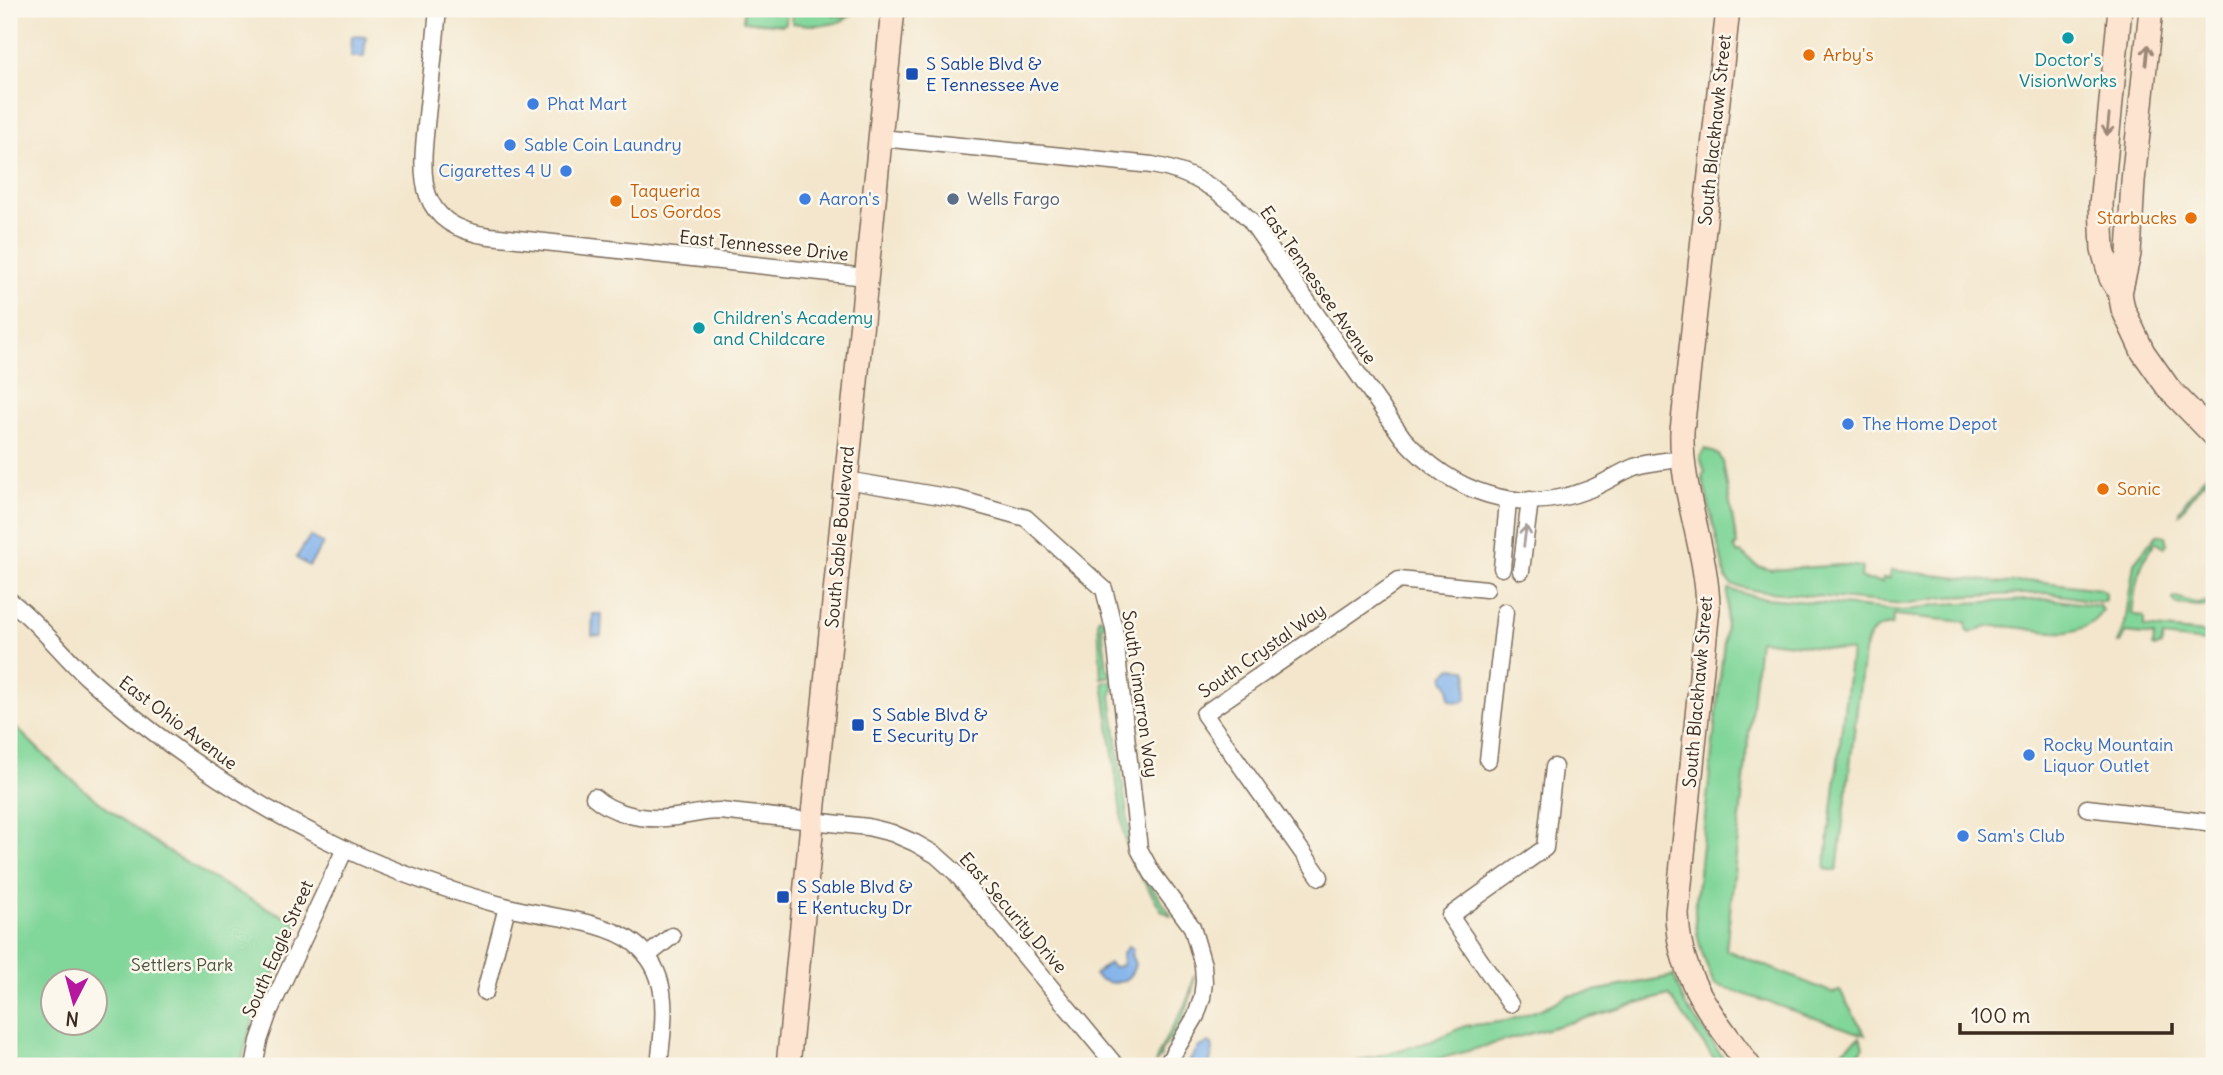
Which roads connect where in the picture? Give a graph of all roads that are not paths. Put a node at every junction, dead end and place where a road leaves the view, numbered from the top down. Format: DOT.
graph roads {
  1 [pos="438,9"];
  2 [pos="893,9"];
  3 [pos="1728,9"];
  4 [pos="2120,9"];
  5 [pos="2151,9"];
  6 [pos="881,138"];
  7 [pos="866,276"];
  8 [pos="2120,293"];
  9 [pos="2214,435"];
  10 [pos="1681,459"];
  11 [pos="846,480"];
  12 [pos="1530,500"];
  13 [pos="1508,501"];
  14 [pos="1502,568"];
  15 [pos="1521,571"];
  16 [pos="1486,589"];
  17 [pos="9,600"];
  18 [pos="1505,612"];
  19 [pos="1488,760"];
  20 [pos="1554,767"];
  21 [pos="594,797"];
  22 [pos="2087,808"];
  23 [pos="813,820"];
  24 [pos="2214,823"];
  25 [pos="345,849"];
  26 [pos="1320,877"];
  27 [pos="507,907"];
  28 [pos="672,936"];
  29 [pos="647,956"];
  30 [pos="485,992"];
  31 [pos="1510,1004"];
  32 [pos="254,1066"];
  33 [pos="659,1066"];
  34 [pos="788,1066"];
  35 [pos="1116,1066"];
  36 [pos="1166,1066"];
  37 [pos="1749,1066"];
  1 -- 7 [label="street, East Tennessee Drive"];
  2 -- 6 [label="main road, South Sable Boulevard"];
  3 -- 10 [label="main road, South Blackhawk Street"];
  4 -- 8 [label="main road, one-way"];
  8 -- 5 [label="main road, one-way"];
  6 -- 7 [label="main road, South Sable Boulevard"];
  6 -- 13 [label="street, East Tennessee Avenue"];
  7 -- 11 [label="main road, South Sable Boulevard"];
  8 -- 9 [label="main road"];
  10 -- 12 [label="street, East Tennessee Avenue"];
  10 -- 37 [label="main road, South Blackhawk Street"];
  11 -- 23 [label="main road, South Sable Boulevard"];
  11 -- 36 [label="street, South Cimarron Way"];
  12 -- 13 [label="street, East Tennessee Avenue"];
  15 -- 12 [label="street, one-way"];
  13 -- 14 [label="street"];
  16 -- 26 [label="street, South Crystal Way"];
  17 -- 25 [label="street, East Ohio Avenue"];
  18 -- 19 [label="street"];
  20 -- 31 [label="street"];
  21 -- 23 [label="street, East Security Drive"];
  22 -- 24 [label="street"];
  23 -- 34 [label="main road, South Sable Boulevard"];
  23 -- 35 [label="street, East Security Drive"];
  25 -- 27 [label="street, East Ohio Avenue"];
  25 -- 32 [label="street, South Eagle Street"];
  27 -- 29 [label="street, East Ohio Avenue"];
  27 -- 30 [label="street"];
  28 -- 29 [label="street"];
  29 -- 33 [label="street"];
}
